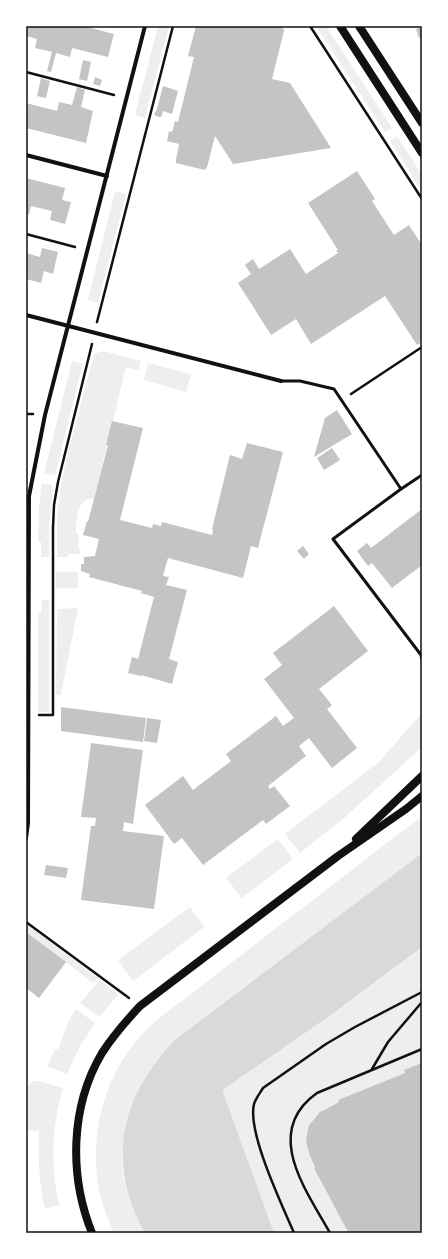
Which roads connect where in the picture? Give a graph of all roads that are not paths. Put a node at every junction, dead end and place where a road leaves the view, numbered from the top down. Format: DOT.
graph roads {
  1 [pos="146,26"];
  2 [pos="340,26"];
  3 [pos="359,26"];
  4 [pos="422,124"];
  5 [pos="422,153"];
  6 [pos="26,155"];
  7 [pos="107,176"];
  8 [pos="26,315"];
  9 [pos="68,326"];
  10 [pos="281,381"];
  11 [pos="422,475"];
  12 [pos="401,490"];
  13 [pos="28,496"];
  14 [pos="422,660"];
  15 [pos="422,776"];
  16 [pos="422,796"];
  17 [pos="26,838"];
  18 [pos="338,856"];
  19 [pos="92,1233"];
  1 -- 7 [label="street"];
  2 -- 5 [label="main road"];
  3 -- 4 [label="main road"];
  6 -- 7 [label="street"];
  7 -- 9 [label="street"];
  8 -- 9 [label="street"];
  9 -- 10 [label="street"];
  9 -- 13 [label="street"];
  10 -- 12 [label="lane"];
  11 -- 12 [label="lane"];
  12 -- 14 [label="lane"];
  13 -- 17 [label="street"];
  15 -- 18 [label="main road"];
  16 -- 18 [label="main road"];
  18 -- 19 [label="main road"];
}
